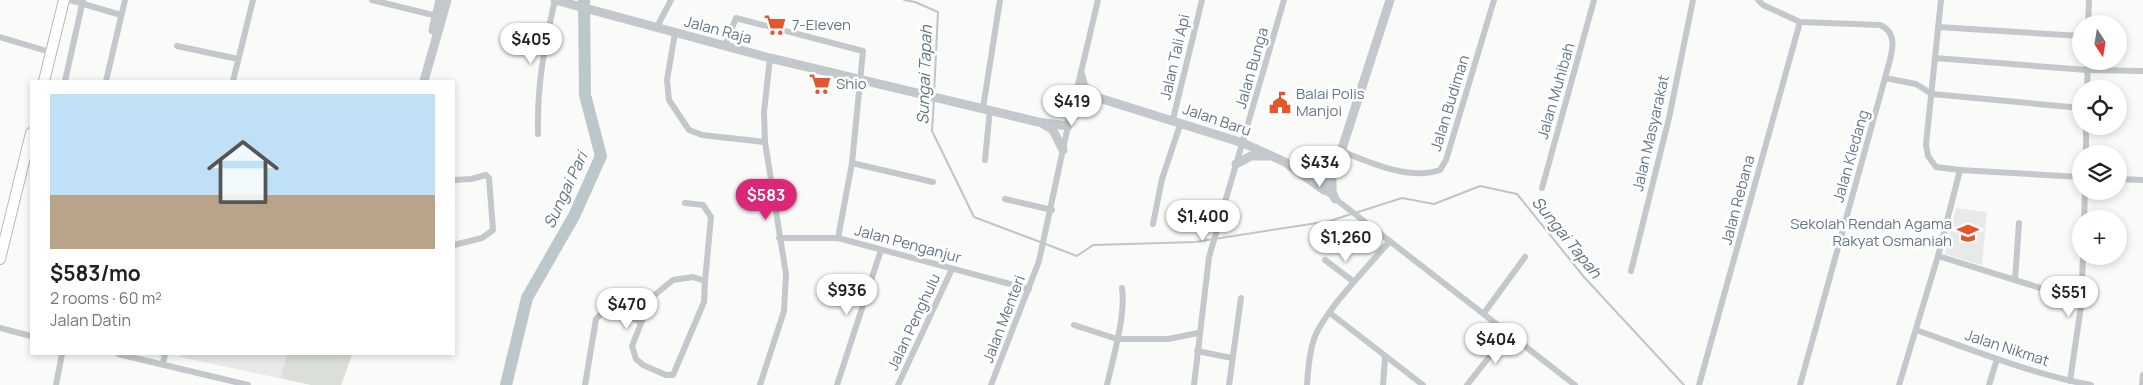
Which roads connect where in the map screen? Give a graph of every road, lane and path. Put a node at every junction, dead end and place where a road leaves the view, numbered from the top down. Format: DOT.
graph roads {
  1 [pos="64,0"];
  2 [pos="70,0"];
  3 [pos="125,0"];
  4 [pos="253,0"];
  5 [pos="372,0"];
  6 [pos="440,0"];
  7 [pos="447,0"];
  8 [pos="555,0"];
  9 [pos="671,0"];
  10 [pos="1000,0"];
  11 [pos="1098,0"];
  12 [pos="1202,0"];
  13 [pos="1284,0"];
  14 [pos="1390,0"];
  15 [pos="1494,0"];
  16 [pos="1594,0"];
  17 [pos="1693,0"];
  18 [pos="1758,0"];
  19 [pos="1941,0"];
  20 [pos="2089,0"];
  21 [pos="565,1"];
  22 [pos="82,2"];
  23 [pos="121,15"];
  24 [pos="2088,15"];
  25 [pos="436,16"];
  26 [pos="1800,22"];
  27 [pos="1938,27"];
  28 [pos="657,28"];
  29 [pos="675,33"];
  30 [pos="2072,35"];
  31 [pos="0,37"];
  32 [pos="177,46"];
  33 [pos="725,46"];
  34 [pos="50,52"];
  35 [pos="770,58"];
  36 [pos="1935,58"];
  37 [pos="238,59"];
  38 [pos="2072,69"];
  39 [pos="1081,70"];
  40 [pos="2088,70"];
  41 [pos="2143,72"];
  42 [pos="1885,78"];
  43 [pos="44,80"];
  44 [pos="65,80"];
  45 [pos="106,80"];
  46 [pos="233,80"];
  47 [pos="420,80"];
  48 [pos="424,80"];
  49 [pos="2087,80"];
  50 [pos="862,81"];
  51 [pos="1932,94"];
  52 [pos="1099,98"];
  53 [pos="2072,107"];
  54 [pos="986,108"];
  55 [pos="1072,108"];
  56 [pos="1177,120"];
  57 [pos="1038,122"];
  58 [pos="1054,124"];
  59 [pos="1068,126"];
  60 [pos="538,134"];
  61 [pos="30,137"];
  62 [pos="765,142"];
  63 [pos="1243,142"];
  64 [pos="1064,150"];
  65 [pos="1341,150"];
  66 [pos="1273,157"];
  67 [pos="985,160"];
  68 [pos="852,163"];
  69 [pos="1236,164"];
  70 [pos="1960,170"];
  71 [pos="1334,171"];
  72 [pos="1300,173"];
  73 [pos="2072,176"];
  74 [pos="2127,179"];
  75 [pos="455,180"];
  76 [pos="2143,180"];
  77 [pos="933,182"];
  78 [pos="1542,188"];
  79 [pos="1324,190"];
  80 [pos="1004,199"];
  81 [pos="1338,202"];
  82 [pos="684,203"];
  83 [pos="1052,210"];
  84 [pos="2019,223"];
  85 [pos="1153,224"];
  86 [pos="779,238"];
  87 [pos="838,238"];
  88 [pos="1390,241"];
  89 [pos="455,245"];
  90 [pos="881,250"];
  91 [pos="1,252"];
  92 [pos="1938,256"];
  93 [pos="1525,257"];
  94 [pos="1325,260"];
  95 [pos="2082,265"];
  96 [pos="952,269"];
  97 [pos="1631,271"];
  98 [pos="2015,280"];
  99 [pos="705,282"];
  100 [pos="1354,282"];
  101 [pos="1122,288"];
  102 [pos="1029,289"];
  103 [pos="1241,298"];
  104 [pos="2081,306"];
  105 [pos="1484,313"];
  106 [pos="1330,314"];
  107 [pos="642,322"];
  108 [pos="1074,325"];
  109 [pos="0,328"];
  110 [pos="1916,330"];
  111 [pos="1198,333"];
  112 [pos="1508,333"];
  113 [pos="30,336"];
  114 [pos="1117,339"];
  115 [pos="1197,351"];
  116 [pos="62,355"];
  117 [pos="123,355"];
  118 [pos="165,355"];
  119 [pos="1232,358"];
  120 [pos="1385,358"];
  121 [pos="1997,359"];
  122 [pos="163,363"];
  123 [pos="2143,375"];
  124 [pos="2070,381"];
  125 [pos="227,383"];
  126 [pos="56,385"];
  127 [pos="248,385"];
  128 [pos="585,385"];
  129 [pos="760,385"];
  130 [pos="836,385"];
  131 [pos="898,385"];
  132 [pos="990,385"];
  133 [pos="1107,385"];
  134 [pos="1194,385"];
  135 [pos="1229,385"];
  136 [pos="1307,385"];
  137 [pos="1382,385"];
  138 [pos="1422,385"];
  139 [pos="1467,385"];
  140 [pos="1575,385"];
  141 [pos="1699,385"];
  142 [pos="1800,385"];
  143 [pos="1899,385"];
  144 [pos="1989,385"];
  145 [pos="2091,385"];
  146 [pos="2142,385"];
  1 -- 34 [label="main road"];
  2 -- 22 [label="street"];
  3 -- 23 [label="street"];
  4 -- 37 [label="street"];
  5 -- 25 [label="street"];
  6 -- 25 [label="street"];
  7 -- 48 [label="street"];
  8 -- 21 [label="street, Jalan Raja"];
  8 -- 60 [label="street"];
  9 -- 28 [label="street"];
  10 -- 54 [label="street"];
  11 -- 39 [label="street"];
  12 -- 56 [label="street, Jalan Tali Api"];
  13 -- 63 [label="street, Jalan Bunga"];
  14 -- 65 [label="street"];
  15 -- 65 [label="street, Jalan Budiman"];
  16 -- 78 [label="street, Jalan Muhibah"];
  17 -- 97 [label="street, Jalan Masyarakat"];
  18 -- 26 [label="street"];
  19 -- 27 [label="street"];
  20 -- 24 [label="street"];
  21 -- 28 [label="street, Jalan Raja"];
  22 -- 23 [label="street"];
  22 -- 44 [label="street"];
  23 -- 45 [label="street"];
  25 -- 47 [label="street"];
  26 -- 42 [label="street, Jalan Kledang"];
  26 -- 141 [label="street, Jalan Rebana"];
  27 -- 30 [label="street"];
  27 -- 36 [label="street"];
  28 -- 29 [label="street, Jalan Raja"];
  29 -- 33 [label="street, Jalan Raja"];
  29 -- 62 [label="street"];
  31 -- 34 [label="street"];
  32 -- 37 [label="street"];
  33 -- 35 [label="street, Jalan Raja"];
  33 -- 50 [label="street"];
  34 -- 43 [label="main road"];
  35 -- 50 [label="street, Jalan Raja"];
  35 -- 62 [label="street"];
  36 -- 38 [label="street"];
  36 -- 51 [label="street"];
  37 -- 46 [label="street"];
  39 -- 52 [label="street"];
  39 -- 55 [label="street"];
  40 -- 41 [label="street"];
  40 -- 49 [label="street"];
  42 -- 51 [label="street"];
  42 -- 142 [label="street, Jalan Kledang"];
  50 -- 54 [label="street, Jalan Raja"];
  50 -- 68 [label="street"];
  51 -- 53 [label="street"];
  51 -- 70 [label="street"];
  52 -- 55 [label="street"];
  52 -- 56 [label="street, Jalan Baru"];
  54 -- 57 [label="street, Jalan Raja"];
  54 -- 67 [label="street"];
  55 -- 58 [label="street"];
  55 -- 59 [label="street"];
  56 -- 63 [label="street, Jalan Baru"];
  56 -- 85 [label="street, Jalan Tali Api"];
  57 -- 58 [label="street, Jalan Raja"];
  57 -- 64 [label="street"];
  58 -- 59 [label="street, Jalan Raja"];
  59 -- 64 [label="street, Jalan Menteri"];
  61 -- 91 [label="main road"];
  62 -- 86 [label="street"];
  63 -- 66 [label="street, Jalan Baru"];
  63 -- 69 [label="street, Jalan Bunga"];
  64 -- 83 [label="street, Jalan Menteri"];
  65 -- 71 [label="street"];
  66 -- 69 [label="street"];
  66 -- 72 [label="street, Jalan Baru"];
  68 -- 77 [label="street"];
  68 -- 87 [label="street"];
  69 -- 111 [label="street, Jalan Bunga"];
  70 -- 73 [label="street"];
  70 -- 92 [label="street"];
  71 -- 72 [label="street"];
  71 -- 79 [label="street"];
  71 -- 81 [label="street"];
  72 -- 79 [label="street, Jalan Baru"];
  74 -- 76 [label="street"];
  75 -- 89 [label="street"];
  79 -- 81 [label="street, Jalan Baru"];
  80 -- 83 [label="street"];
  81 -- 88 [label="street, Jalan Baru"];
  82 -- 99 [label="street"];
  83 -- 102 [label="street, Jalan Menteri"];
  84 -- 98 [label="street"];
  86 -- 87 [label="street, Jalan Penganjur"];
  86 -- 129 [label="street"];
  87 -- 90 [label="street, Jalan Penganjur"];
  88 -- 100 [label="street"];
  88 -- 105 [label="street, Jalan Baru"];
  90 -- 96 [label="street, Jalan Penganjur"];
  90 -- 130 [label="street"];
  92 -- 98 [label="street"];
  92 -- 110 [label="street"];
  93 -- 105 [label="street"];
  94 -- 100 [label="street"];
  95 -- 104 [label="street"];
  96 -- 102 [label="street, Jalan Penganjur"];
  96 -- 131 [label="street, Jalan Penghulu"];
  98 -- 104 [label="street"];
  99 -- 107 [label="street"];
  99 -- 107 [label="street"];
  100 -- 106 [label="street"];
  101 -- 114 [label="street"];
  102 -- 132 [label="street, Jalan Menteri"];
  103 -- 119 [label="street"];
  104 -- 124 [label="street"];
  105 -- 112 [label="street, Jalan Baru"];
  106 -- 120 [label="street"];
  106 -- 136 [label="street"];
  107 -- 128 [label="street"];
  108 -- 114 [label="street"];
  109 -- 113 [label="street"];
  110 -- 121 [label="street, Jalan Nikmat"];
  110 -- 143 [label="street"];
  111 -- 114 [label="street"];
  111 -- 115 [label="street, Jalan Bunga"];
  112 -- 139 [label="street"];
  112 -- 140 [label="street, Jalan Baru"];
  114 -- 133 [label="street"];
  115 -- 119 [label="street"];
  115 -- 134 [label="street, Jalan Bunga"];
  116 -- 126 [label="street"];
  117 -- 122 [label="street"];
  118 -- 122 [label="street"];
  119 -- 135 [label="street"];
  120 -- 137 [label="street"];
  120 -- 138 [label="street"];
  121 -- 124 [label="street, Jalan Nikmat"];
  121 -- 144 [label="street"];
  122 -- 125 [label="street"];
  123 -- 146 [label="street"];
  124 -- 145 [label="street, Jalan Nikmat"];
  125 -- 127 [label="street"];
}
